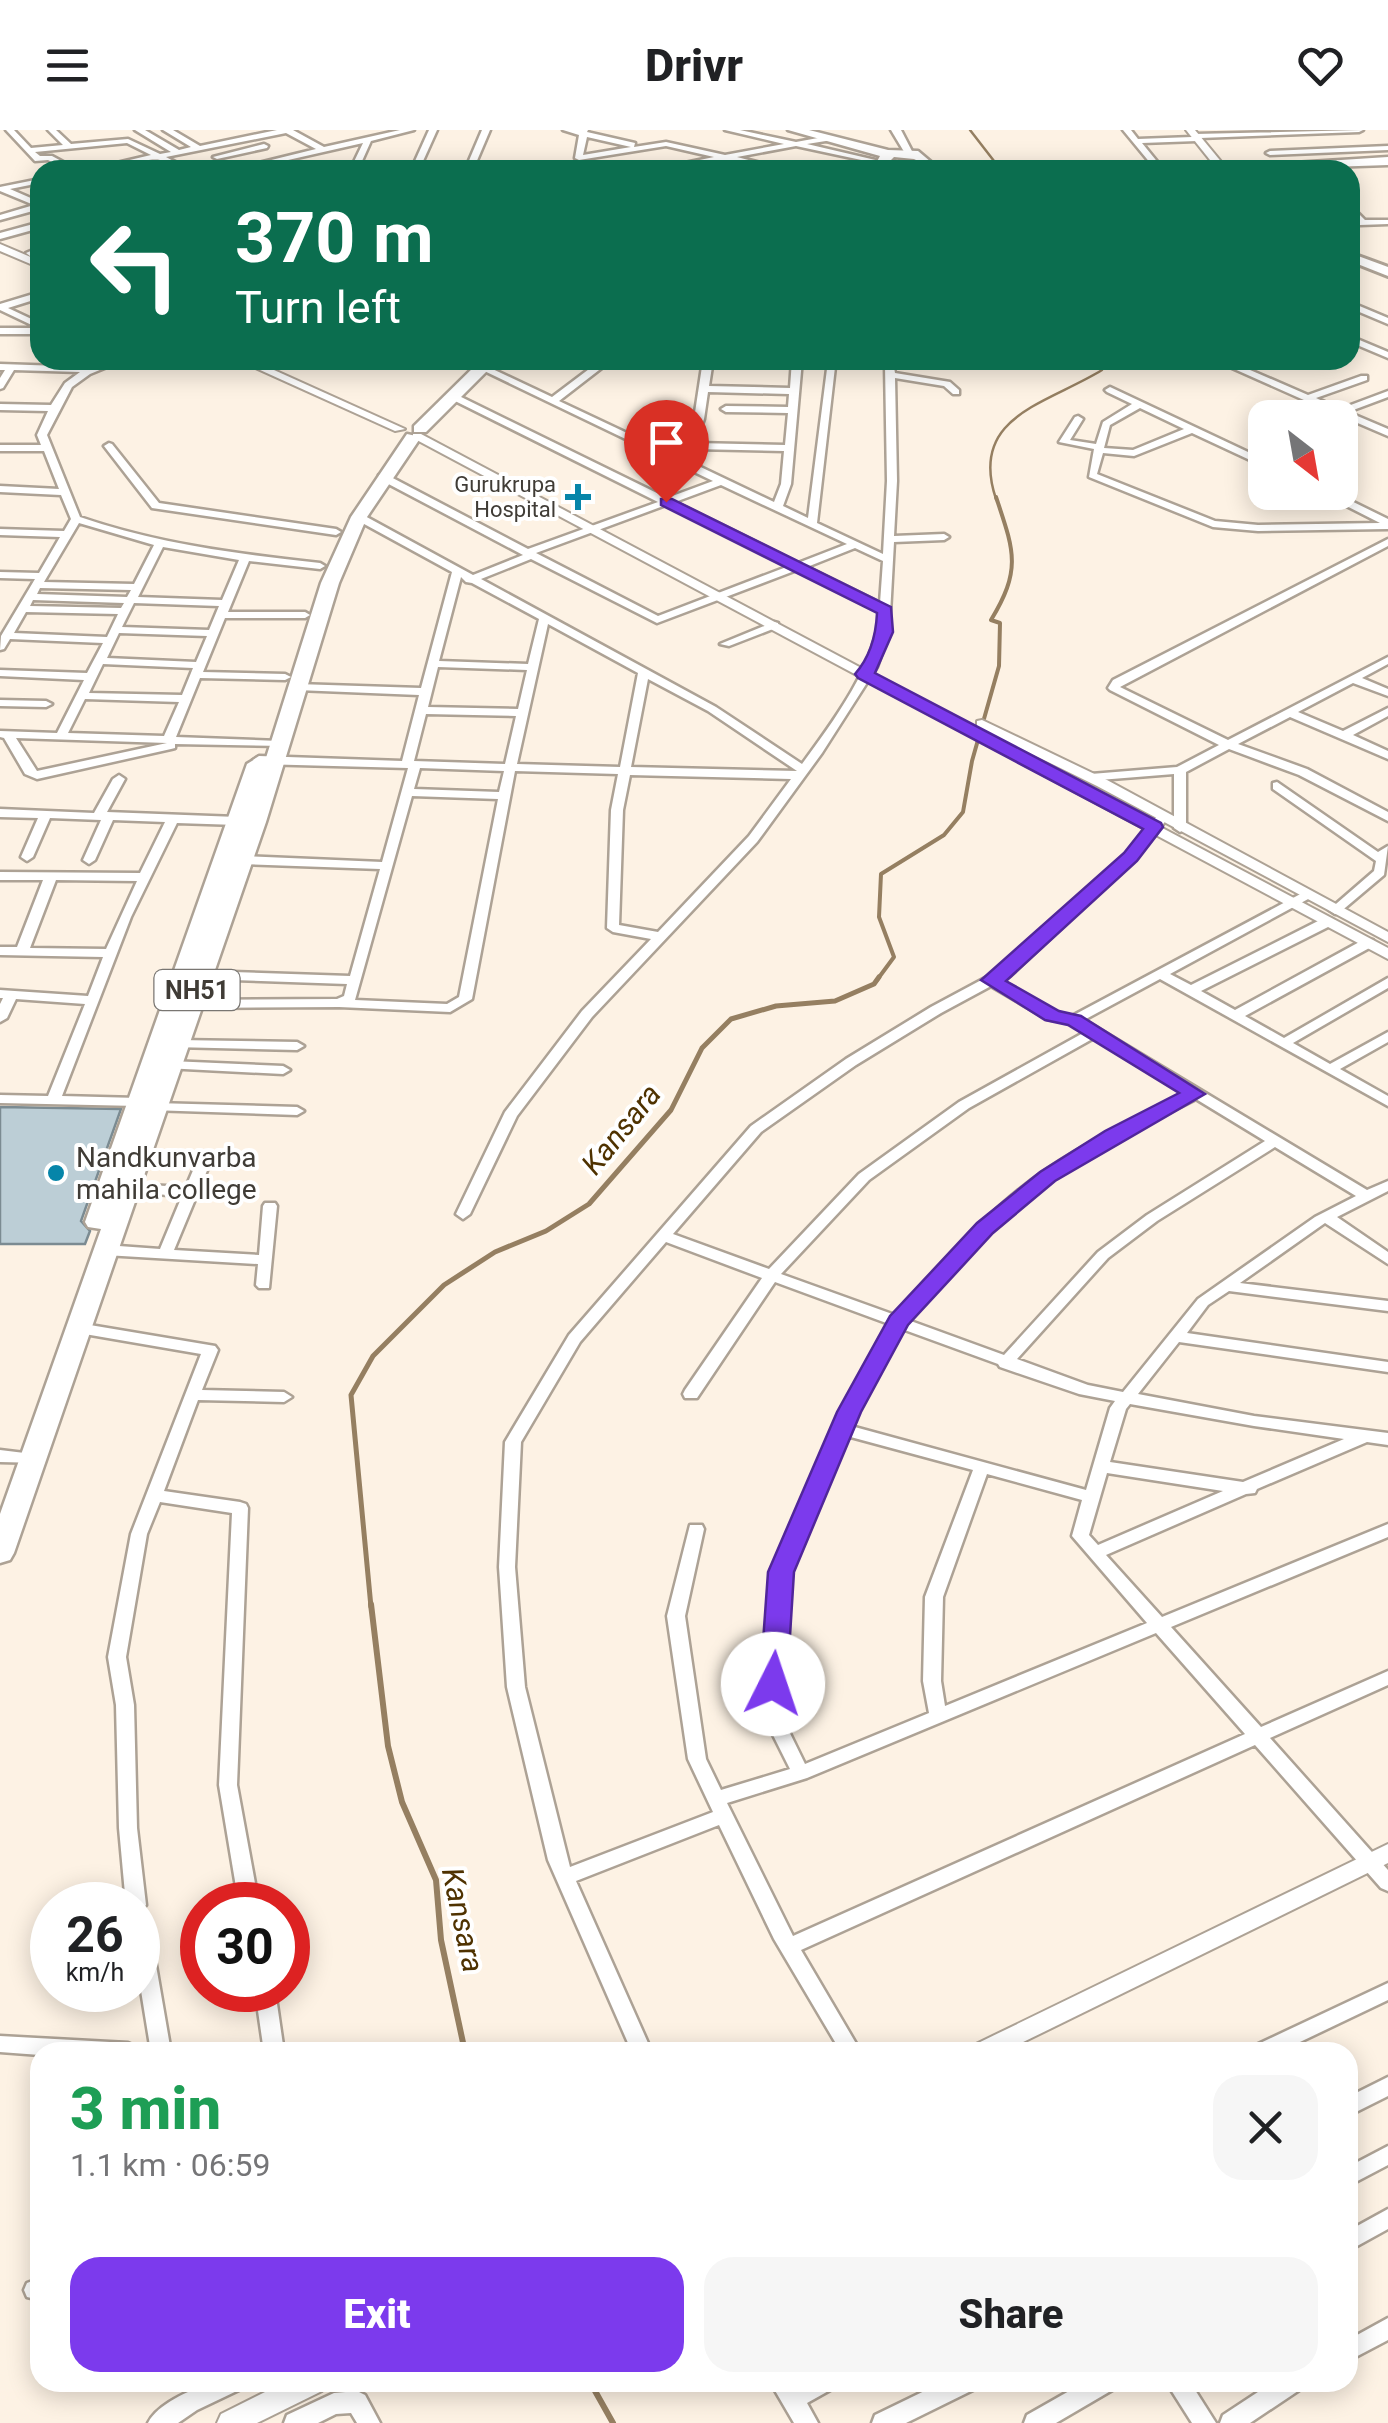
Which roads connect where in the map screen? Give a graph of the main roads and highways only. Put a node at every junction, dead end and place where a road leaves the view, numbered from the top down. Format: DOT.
graph roads {
  1 [pos="882,130"];
  2 [pos="896,130"];
  3 [pos="794,137"];
  4 [pos="1386,155"];
  5 [pos="891,160"];
  6 [pos="896,160"];
  7 [pos="897,160"];
  8 [pos="1272,160"];
  9 [pos="1359,160"];
  10 [pos="1360,257"];
  11 [pos="1388,269"];
  12 [pos="471,370"];
  13 [pos="476,370"];
  14 [pos="411,432"];
  15 [pos="291,682"];
  16 [pos="269,752"];
  17 [pos="146,1104"];
  18 [pos="18,1457"];
  19 [pos="0,1506"];
  20 [pos="0,1553"];
  1 -- 6 [label="main road"];
  2 -- 7 [label="main road"];
  3 -- 5 [label="highway"];
  4 -- 8 [label="highway"];
  4 -- 9 [label="highway"];
  10 -- 11 [label="main road"];
  12 -- 14 [label="highway, NH51"];
  13 -- 14 [label="highway, NH51"];
  14 -- 15 [label="highway, NH51"];
  14 -- 15 [label="highway, NH51"];
  15 -- 16 [label="highway, NH51"];
  16 -- 17 [label="highway, NH51"];
  16 -- 17 [label="highway, NH51"];
  17 -- 18 [label="highway, NH51"];
  17 -- 18 [label="highway, NH51"];
  18 -- 19 [label="highway, NH51"];
  18 -- 20 [label="highway, NH51"];
}
